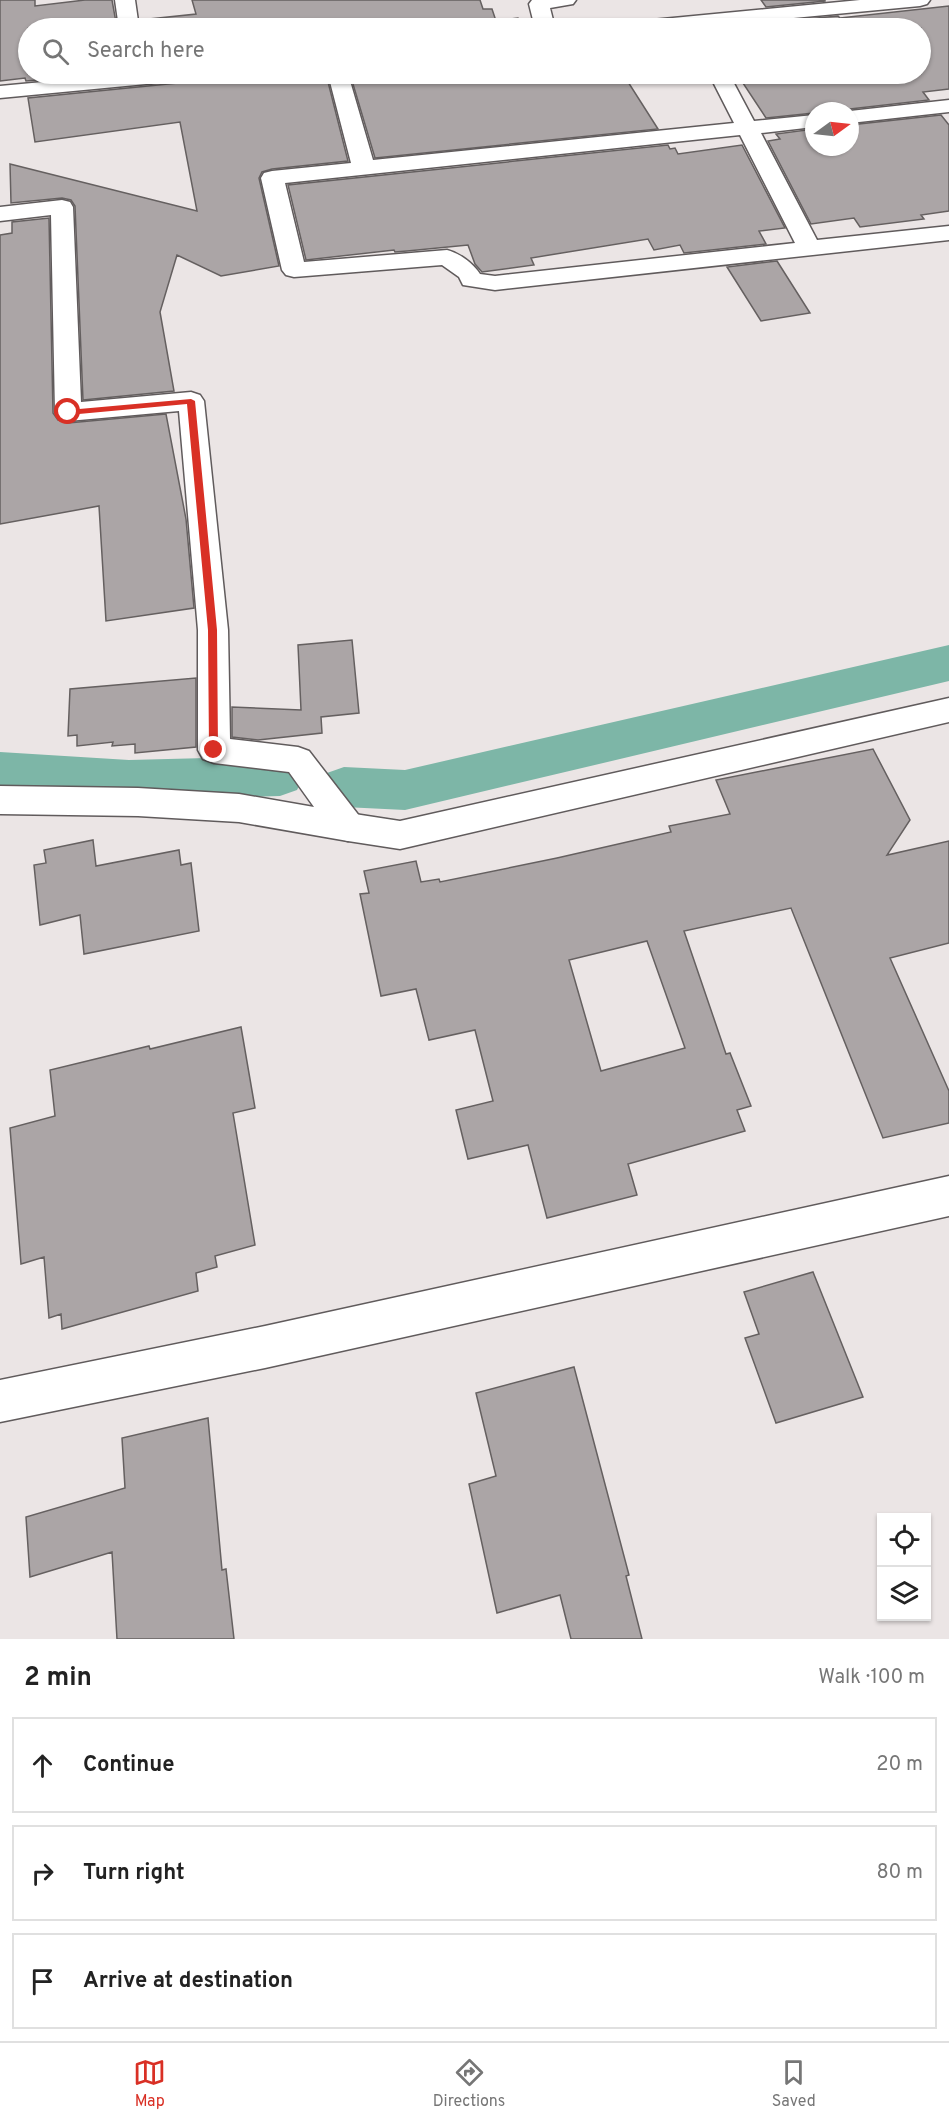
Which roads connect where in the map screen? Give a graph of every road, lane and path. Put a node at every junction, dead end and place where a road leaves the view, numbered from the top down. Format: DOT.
graph roads {
  1 [pos="125,0"];
  2 [pos="566,0"];
  3 [pos="920,0"];
  4 [pos="128,18"];
  5 [pos="543,18"];
  6 [pos="765,18"];
  7 [pos="68,84"];
  8 [pos="341,84"];
  9 [pos="724,84"];
  10 [pos="0,92"];
  11 [pos="949,106"];
  12 [pos="859,116"];
  13 [pos="805,122"];
  14 [pos="749,129"];
  15 [pos="364,168"];
  16 [pos="0,214"];
  17 [pos="949,233"];
  18 [pos="810,249"];
  19 [pos="949,710"];
  20 [pos="0,800"];
  21 [pos="348,827"];
  22 [pos="949,1196"];
  23 [pos="0,1401"];
  1 -- 4 [label="street"];
  2 -- 5 [label="street"];
  3 -- 6 [label="street"];
  7 -- 10 [label="street"];
  8 -- 15 [label="street"];
  9 -- 14 [label="street"];
  11 -- 12 [label="street"];
  13 -- 14 [label="street"];
  14 -- 15 [label="street"];
  14 -- 18 [label="street"];
  15 -- 18 [label="street"];
  16 -- 21 [label="street"];
  17 -- 18 [label="street"];
  19 -- 21 [label="street"];
  20 -- 21 [label="street"];
  22 -- 23 [label="street"];
}
